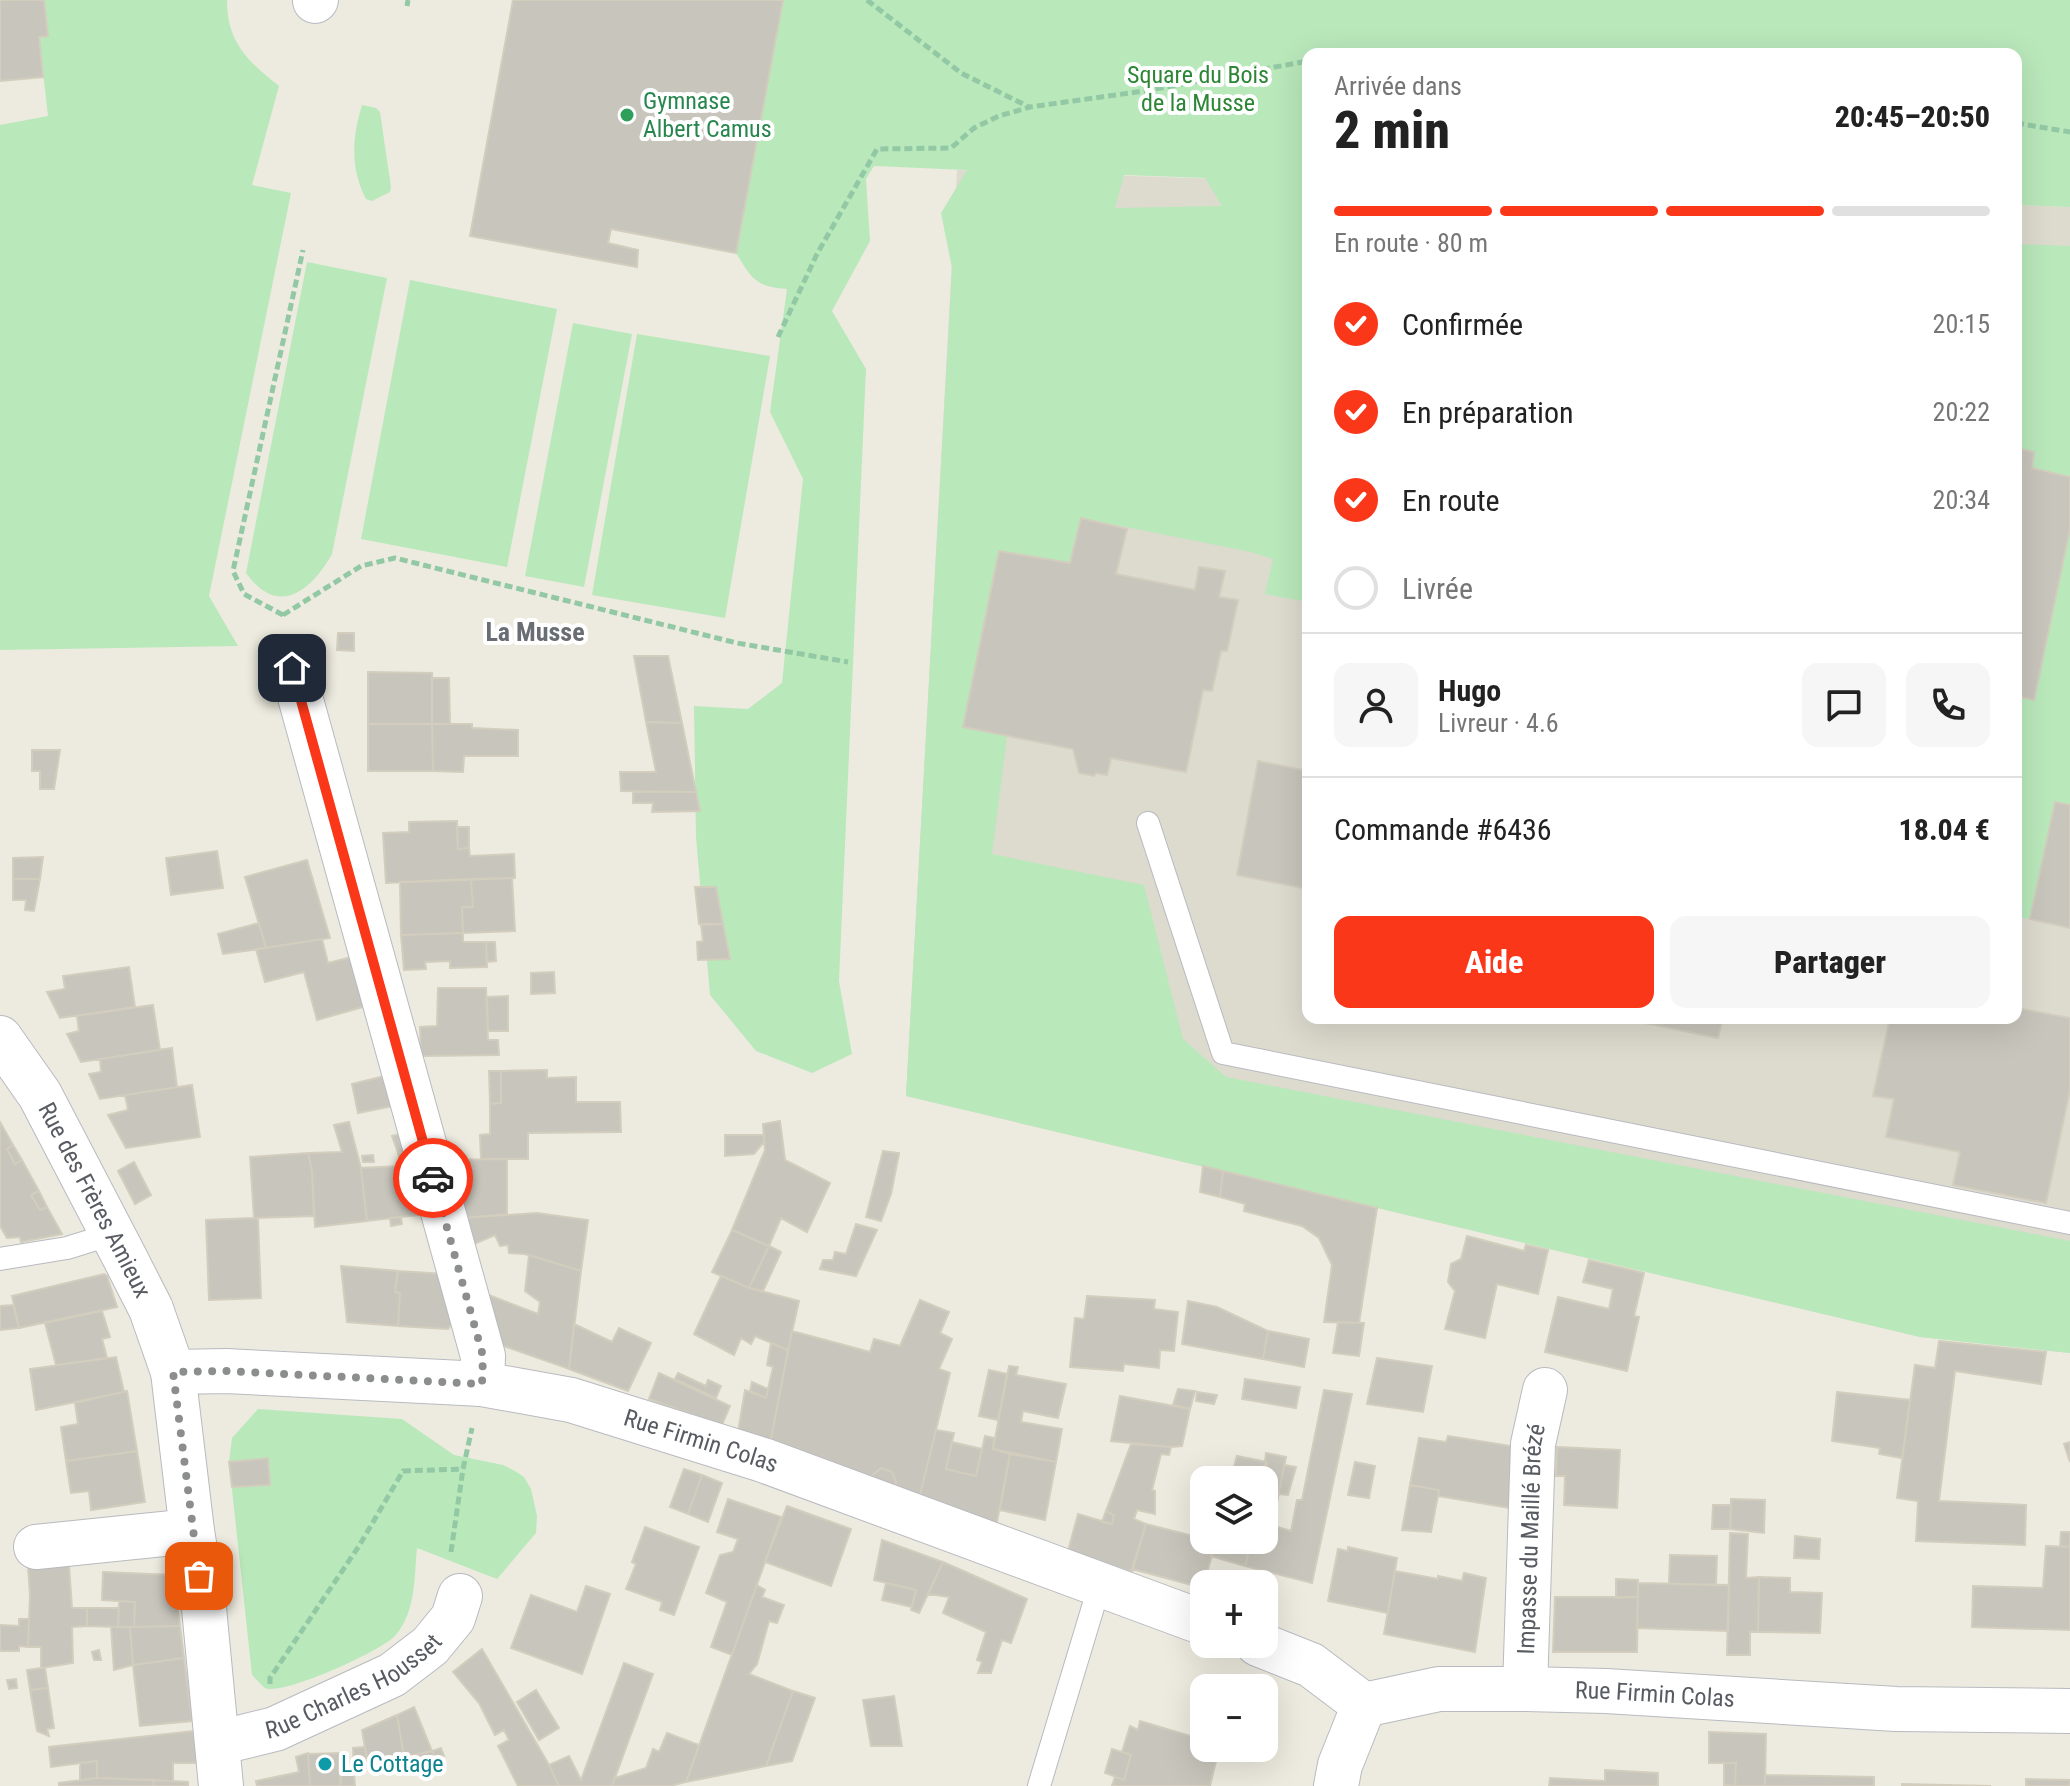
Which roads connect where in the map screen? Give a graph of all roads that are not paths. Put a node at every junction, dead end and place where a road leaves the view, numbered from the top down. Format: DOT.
graph roads {
  1 [pos="292,668"];
  2 [pos="1148,823"];
  3 [pos="0,1038"];
  4 [pos="2070,1223"];
  5 [pos="112,1234"];
  6 [pos="0,1259"];
  7 [pos="173,1372"];
  8 [pos="482,1384"];
  9 [pos="1545,1390"];
  10 [pos="192,1531"];
  11 [pos="36,1547"];
  12 [pos="1100,1584"];
  13 [pos="460,1596"];
  14 [pos="1190,1618"];
  15 [pos="1278,1652"];
  16 [pos="1525,1689"];
  17 [pos="1364,1705"];
  18 [pos="2070,1711"];
  19 [pos="218,1743"];
  20 [pos="221,1786"];
  21 [pos="1039,1786"];
  22 [pos="1336,1786"];
  1 -- 8 [label="street"];
  2 -- 4 [label="lane"];
  3 -- 5 [label="street, Rue des Frères Amieux"];
  5 -- 6 [label="lane"];
  5 -- 7 [label="street, Rue des Frères Amieux"];
  7 -- 8 [label="street, Rue Firmin Colas"];
  7 -- 10 [label="street, Rue des Frères Amieux"];
  8 -- 12 [label="street, Rue Firmin Colas"];
  9 -- 16 [label="street, Impasse du Maillé Brézé"];
  10 -- 11 [label="street"];
  10 -- 19 [label="street, Rue des Frères Amieux"];
  12 -- 14 [label="street, Rue Firmin Colas"];
  12 -- 21 [label="lane"];
  13 -- 19 [label="street, Rue Charles Housset"];
  15 -- 17 [label="street"];
  16 -- 17 [label="street, Rue Firmin Colas"];
  16 -- 18 [label="street, Rue Firmin Colas"];
  17 -- 22 [label="street"];
  19 -- 20 [label="street, Rue des Frères Amieux"];
}
